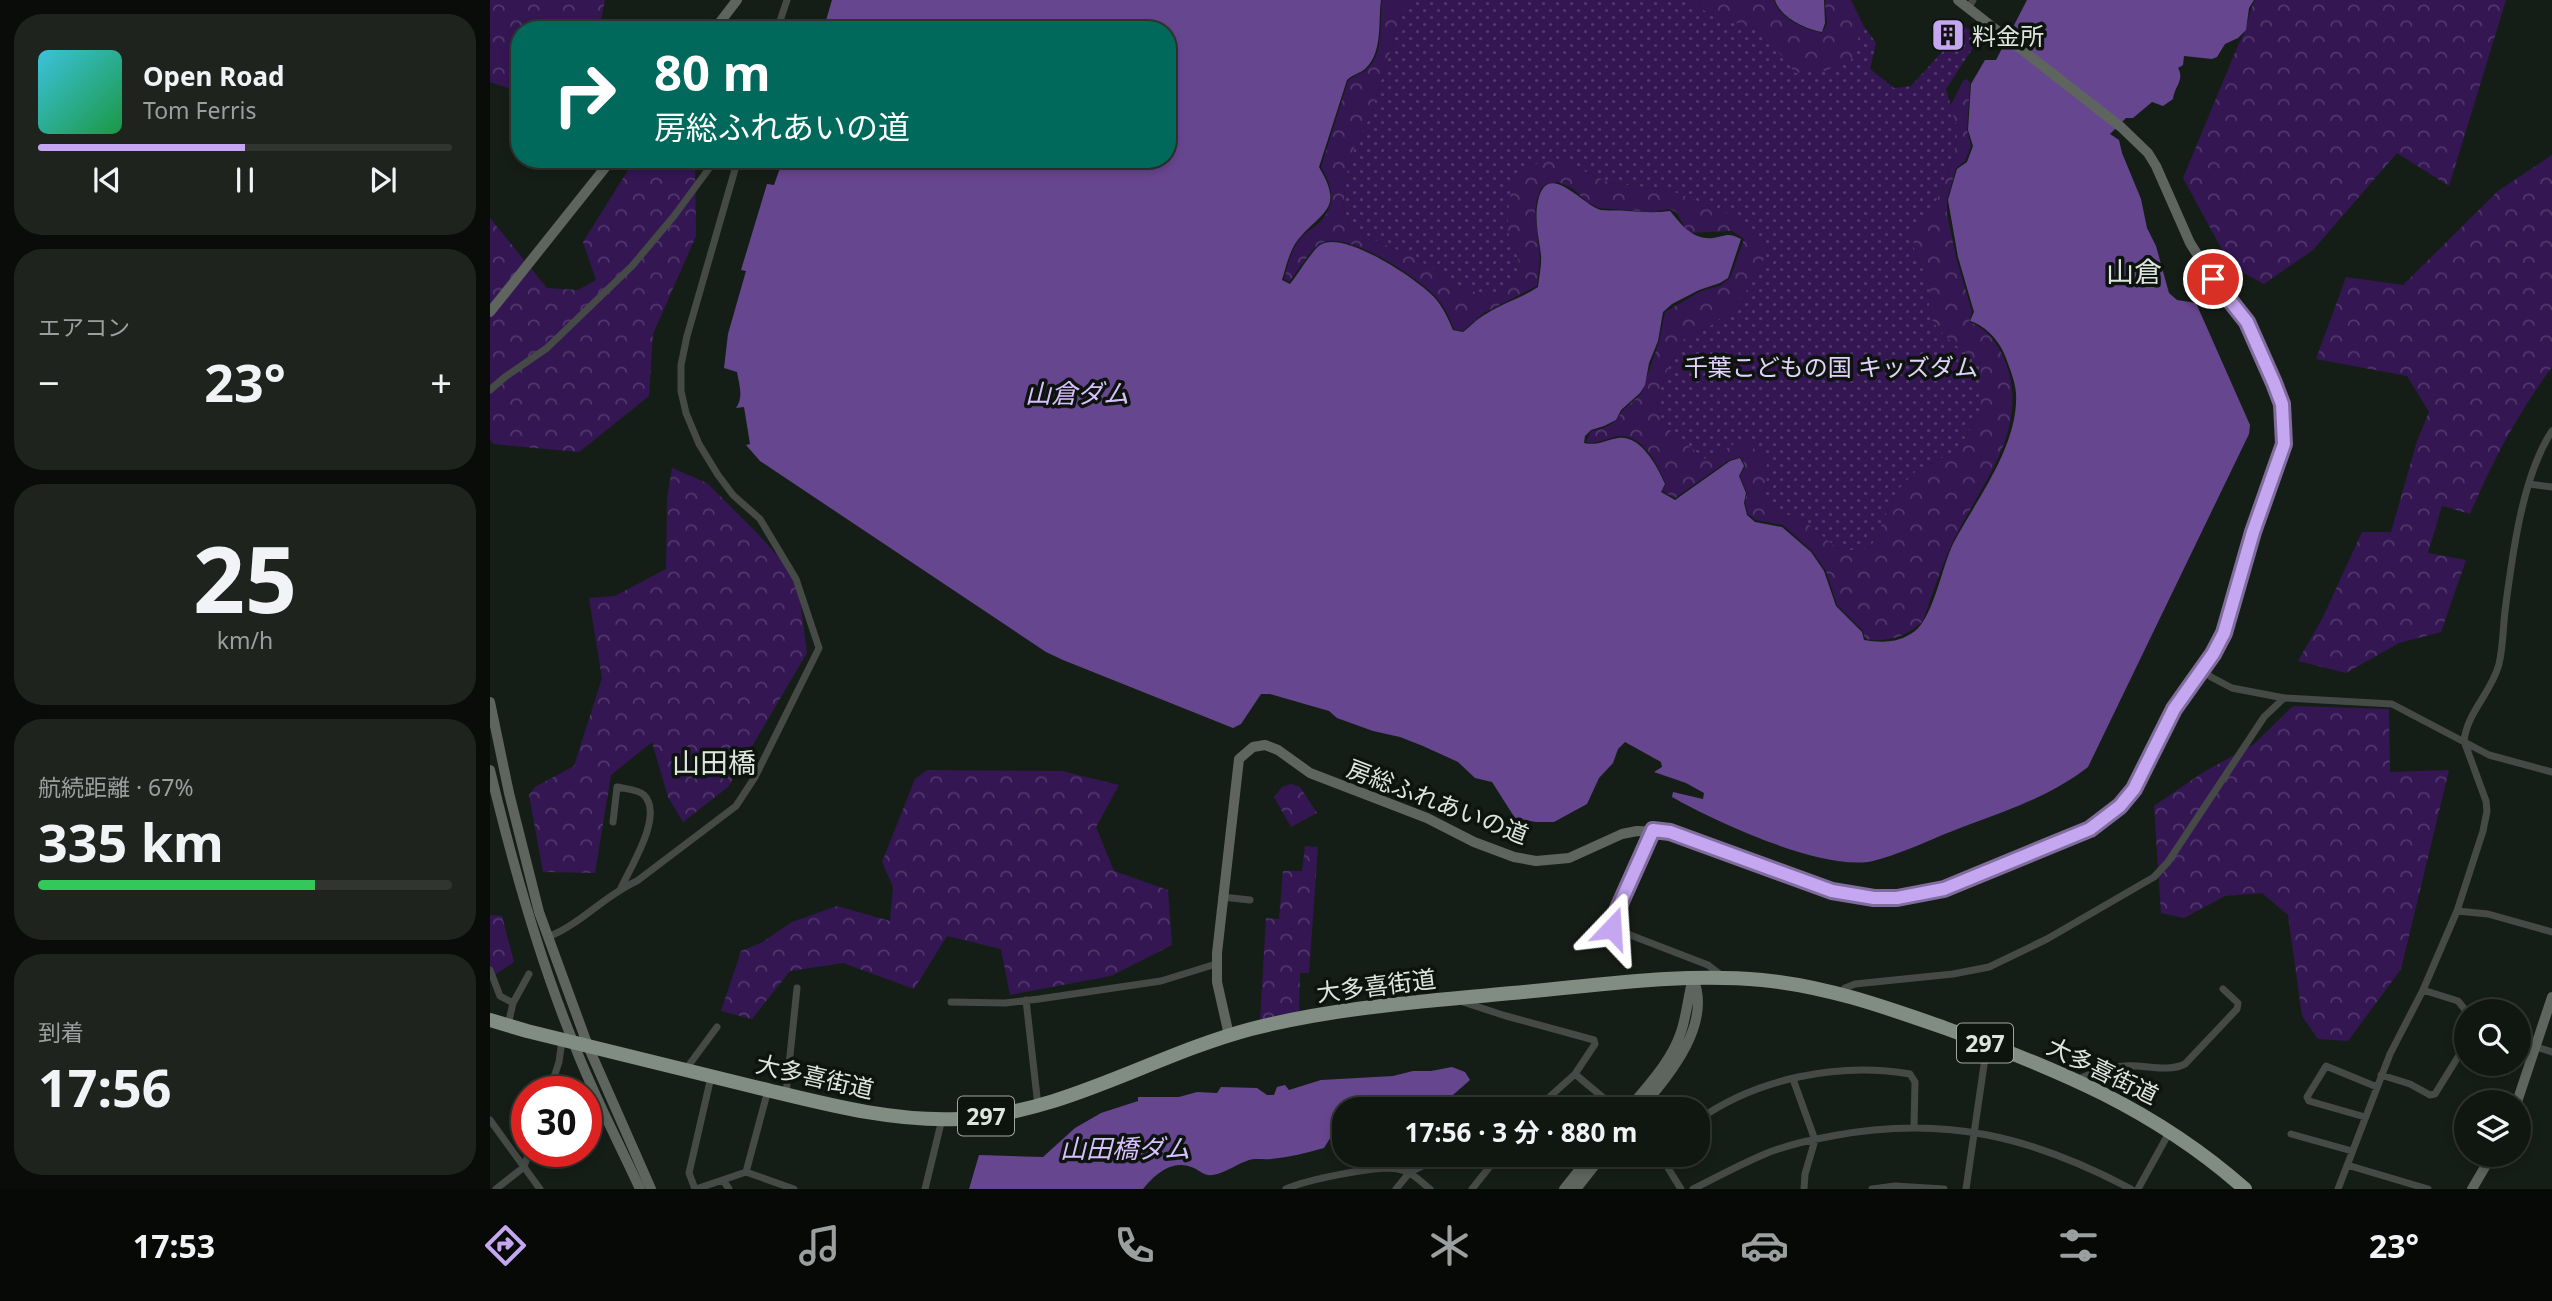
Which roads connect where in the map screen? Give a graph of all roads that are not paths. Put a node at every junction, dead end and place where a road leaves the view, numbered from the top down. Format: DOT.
graph roads {
  1 [pos="737,0"];
  2 [pos="787,0"];
  3 [pos="1958,0"];
  4 [pos="1970,5"];
  5 [pos="721,21"];
  6 [pos="780,21"];
  7 [pos="605,168"];
  8 [pos="709,168"];
  9 [pos="735,168"];
  10 [pos="490,312"];
  11 [pos="490,390"];
  12 [pos="2552,431"];
  13 [pos="2529,484"];
  14 [pos="2552,487"];
  15 [pos="2202,669"];
  16 [pos="2284,698"];
  17 [pos="490,702"];
  18 [pos="2464,741"];
  19 [pos="490,770"];
  20 [pos="2552,772"];
  21 [pos="613,822"];
  22 [pos="1653,830"];
  23 [pos="621,888"];
  24 [pos="1222,897"];
  25 [pos="1250,900"];
  26 [pos="2457,911"];
  27 [pos="2552,932"];
  28 [pos="548,937"];
  29 [pos="1216,964"];
  30 [pos="490,970"];
  31 [pos="529,974"];
  32 [pos="1693,978"];
  33 [pos="1723,978"];
  34 [pos="797,988"];
  35 [pos="2223,989"];
  36 [pos="2423,990"];
  37 [pos="1840,993"];
  38 [pos="2552,998"];
  39 [pos="1454,999"];
  40 [pos="1026,1000"];
  41 [pos="2454,1000"];
  42 [pos="951,1002"];
  43 [pos="513,1003"];
  44 [pos="490,1020"];
  45 [pos="508,1026"];
  46 [pos="717,1027"];
  47 [pos="1229,1035"];
  48 [pos="574,1043"];
  49 [pos="1987,1044"];
  50 [pos="2531,1045"];
  51 [pos="2537,1047"];
  52 [pos="2552,1052"];
  53 [pos="2454,1063"];
  54 [pos="685,1070"];
  55 [pos="1575,1074"];
  56 [pos="2381,1075"];
  57 [pos="554,1076"];
  58 [pos="712,1076"];
  59 [pos="1793,1079"];
  60 [pos="2076,1080"];
  61 [pos="2377,1087"];
  62 [pos="768,1090"];
  63 [pos="2521,1090"];
  64 [pos="786,1095"];
  65 [pos="1549,1097"];
  66 [pos="1602,1097"];
  67 [pos="1638,1097"];
  68 [pos="1651,1097"];
  69 [pos="1038,1107"];
  70 [pos="1710,1114"];
  71 [pos="2365,1117"];
  72 [pos="942,1119"];
  73 [pos="490,1120"];
  74 [pos="1914,1127"];
  75 [pos="2171,1130"];
  76 [pos="1974,1131"];
  77 [pos="2291,1134"];
  78 [pos="1815,1139"];
  79 [pos="511,1149"];
  80 [pos="2352,1152"];
  81 [pos="2347,1165"];
  82 [pos="524,1167"];
  83 [pos="1420,1167"];
  84 [pos="1489,1167"];
  85 [pos="1581,1167"];
  86 [pos="1593,1167"];
  87 [pos="1667,1167"];
  88 [pos="2485,1167"];
  89 [pos="746,1172"];
  90 [pos="1410,1172"];
  91 [pos="723,1180"];
  92 [pos="1308,1186"];
  93 [pos="2242,1188"];
  94 [pos="496,1189"];
  95 [pos="540,1189"];
  96 [pos="640,1189"];
  97 [pos="651,1189"];
  98 [pos="695,1189"];
  99 [pos="729,1189"];
  100 [pos="794,1189"];
  101 [pos="925,1189"];
  102 [pos="1286,1189"];
  103 [pos="1396,1189"];
  104 [pos="1430,1189"];
  105 [pos="1472,1189"];
  106 [pos="1564,1189"];
  107 [pos="1576,1189"];
  108 [pos="1681,1189"];
  109 [pos="1693,1189"];
  110 [pos="1804,1189"];
  111 [pos="1872,1189"];
  112 [pos="1944,1189"];
  113 [pos="1966,1189"];
  114 [pos="2131,1189"];
  115 [pos="2138,1189"];
  116 [pos="2338,1189"];
  117 [pos="2428,1189"];
  118 [pos="2472,1189"];
  1 -- 5 [label="street"];
  2 -- 6 [label="street"];
  3 -- 4 [label="street, 房総ふれあいの道"];
  4 -- 15 [label="street, 房総ふれあいの道"];
  7 -- 10 [label="street"];
  8 -- 11 [label="street"];
  9 -- 23 [label="street"];
  12 -- 13 [label="street"];
  13 -- 14 [label="street"];
  13 -- 18 [label="street"];
  15 -- 16 [label="street"];
  15 -- 22 [label="street, 房総ふれあいの道"];
  16 -- 18 [label="street"];
  16 -- 37 [label="street"];
  17 -- 28 [label="street"];
  18 -- 20 [label="street"];
  18 -- 26 [label="street"];
  19 -- 48 [label="street"];
  21 -- 23 [label="street"];
  22 -- 24 [label="street, 房総ふれあいの道"];
  22 -- 33 [label="street"];
  23 -- 28 [label="street"];
  24 -- 25 [label="street"];
  24 -- 29 [label="street, 房総ふれあいの道"];
  26 -- 27 [label="street"];
  26 -- 36 [label="street"];
  28 -- 48 [label="street"];
  29 -- 40 [label="street"];
  29 -- 47 [label="street, 房総ふれあいの道"];
  30 -- 43 [label="street"];
  31 -- 43 [label="street"];
  32 -- 33 [label="highway, 大多喜街道 / 297"];
  32 -- 39 [label="highway, 大多喜街道 / 297"];
  32 -- 67 [label="street"];
  32 -- 68 [label="street"];
  33 -- 37 [label="highway, 大多喜街道 / 297"];
  34 -- 64 [label="street"];
  35 -- 60 [label="street"];
  36 -- 41 [label="street"];
  36 -- 56 [label="street"];
  37 -- 49 [label="highway, 大多喜街道 / 297"];
  38 -- 51 [label="street"];
  39 -- 47 [label="highway, 大多喜街道 / 297"];
  39 -- 55 [label="street"];
  40 -- 42 [label="street"];
  40 -- 69 [label="street"];
  43 -- 45 [label="street"];
  44 -- 45 [label="highway, 大多喜街道 / 297"];
  45 -- 48 [label="highway, 大多喜街道 / 297"];
  46 -- 54 [label="street"];
  47 -- 69 [label="highway, 大多喜街道 / 297"];
  48 -- 54 [label="highway, 大多喜街道 / 297"];
  48 -- 57 [label="street"];
  48 -- 96 [label="street"];
  48 -- 97 [label="street"];
  49 -- 60 [label="highway, 大多喜街道 / 297"];
  49 -- 76 [label="street"];
  50 -- 51 [label="street"];
  51 -- 52 [label="street"];
  51 -- 63 [label="street"];
  53 -- 56 [label="street"];
  54 -- 58 [label="highway, 大多喜街道 / 297"];
  55 -- 65 [label="street"];
  55 -- 66 [label="street"];
  56 -- 61 [label="street"];
  58 -- 62 [label="highway, 大多喜街道 / 297"];
  58 -- 98 [label="street"];
  59 -- 70 [label="street"];
  59 -- 74 [label="street"];
  59 -- 78 [label="street"];
  60 -- 75 [label="highway, 大多喜街道 / 297"];
  61 -- 71 [label="street"];
  61 -- 71 [label="street"];
  62 -- 64 [label="highway, 大多喜街道 / 297"];
  62 -- 89 [label="street"];
  64 -- 72 [label="highway, 大多喜街道 / 297"];
  69 -- 72 [label="highway, 大多喜街道 / 297"];
  71 -- 80 [label="street"];
  72 -- 101 [label="street"];
  73 -- 79 [label="street"];
  74 -- 76 [label="street"];
  74 -- 78 [label="street"];
  75 -- 93 [label="highway, 大多喜街道 / 297"];
  75 -- 115 [label="street"];
  76 -- 113 [label="street"];
  76 -- 114 [label="street"];
  77 -- 80 [label="street"];
  78 -- 109 [label="street"];
  78 -- 110 [label="street"];
  80 -- 81 [label="street"];
  81 -- 116 [label="street"];
  81 -- 117 [label="street"];
  82 -- 94 [label="street"];
  82 -- 95 [label="street"];
  83 -- 90 [label="street"];
  84 -- 105 [label="street"];
  85 -- 106 [label="street"];
  86 -- 107 [label="street"];
  87 -- 108 [label="street"];
  88 -- 118 [label="street"];
  89 -- 91 [label="street"];
  89 -- 100 [label="street"];
  90 -- 92 [label="street"];
  90 -- 103 [label="street"];
  90 -- 104 [label="street"];
  91 -- 98 [label="street"];
  91 -- 99 [label="street"];
  92 -- 102 [label="street"];
  111 -- 112 [label="street"];
}
